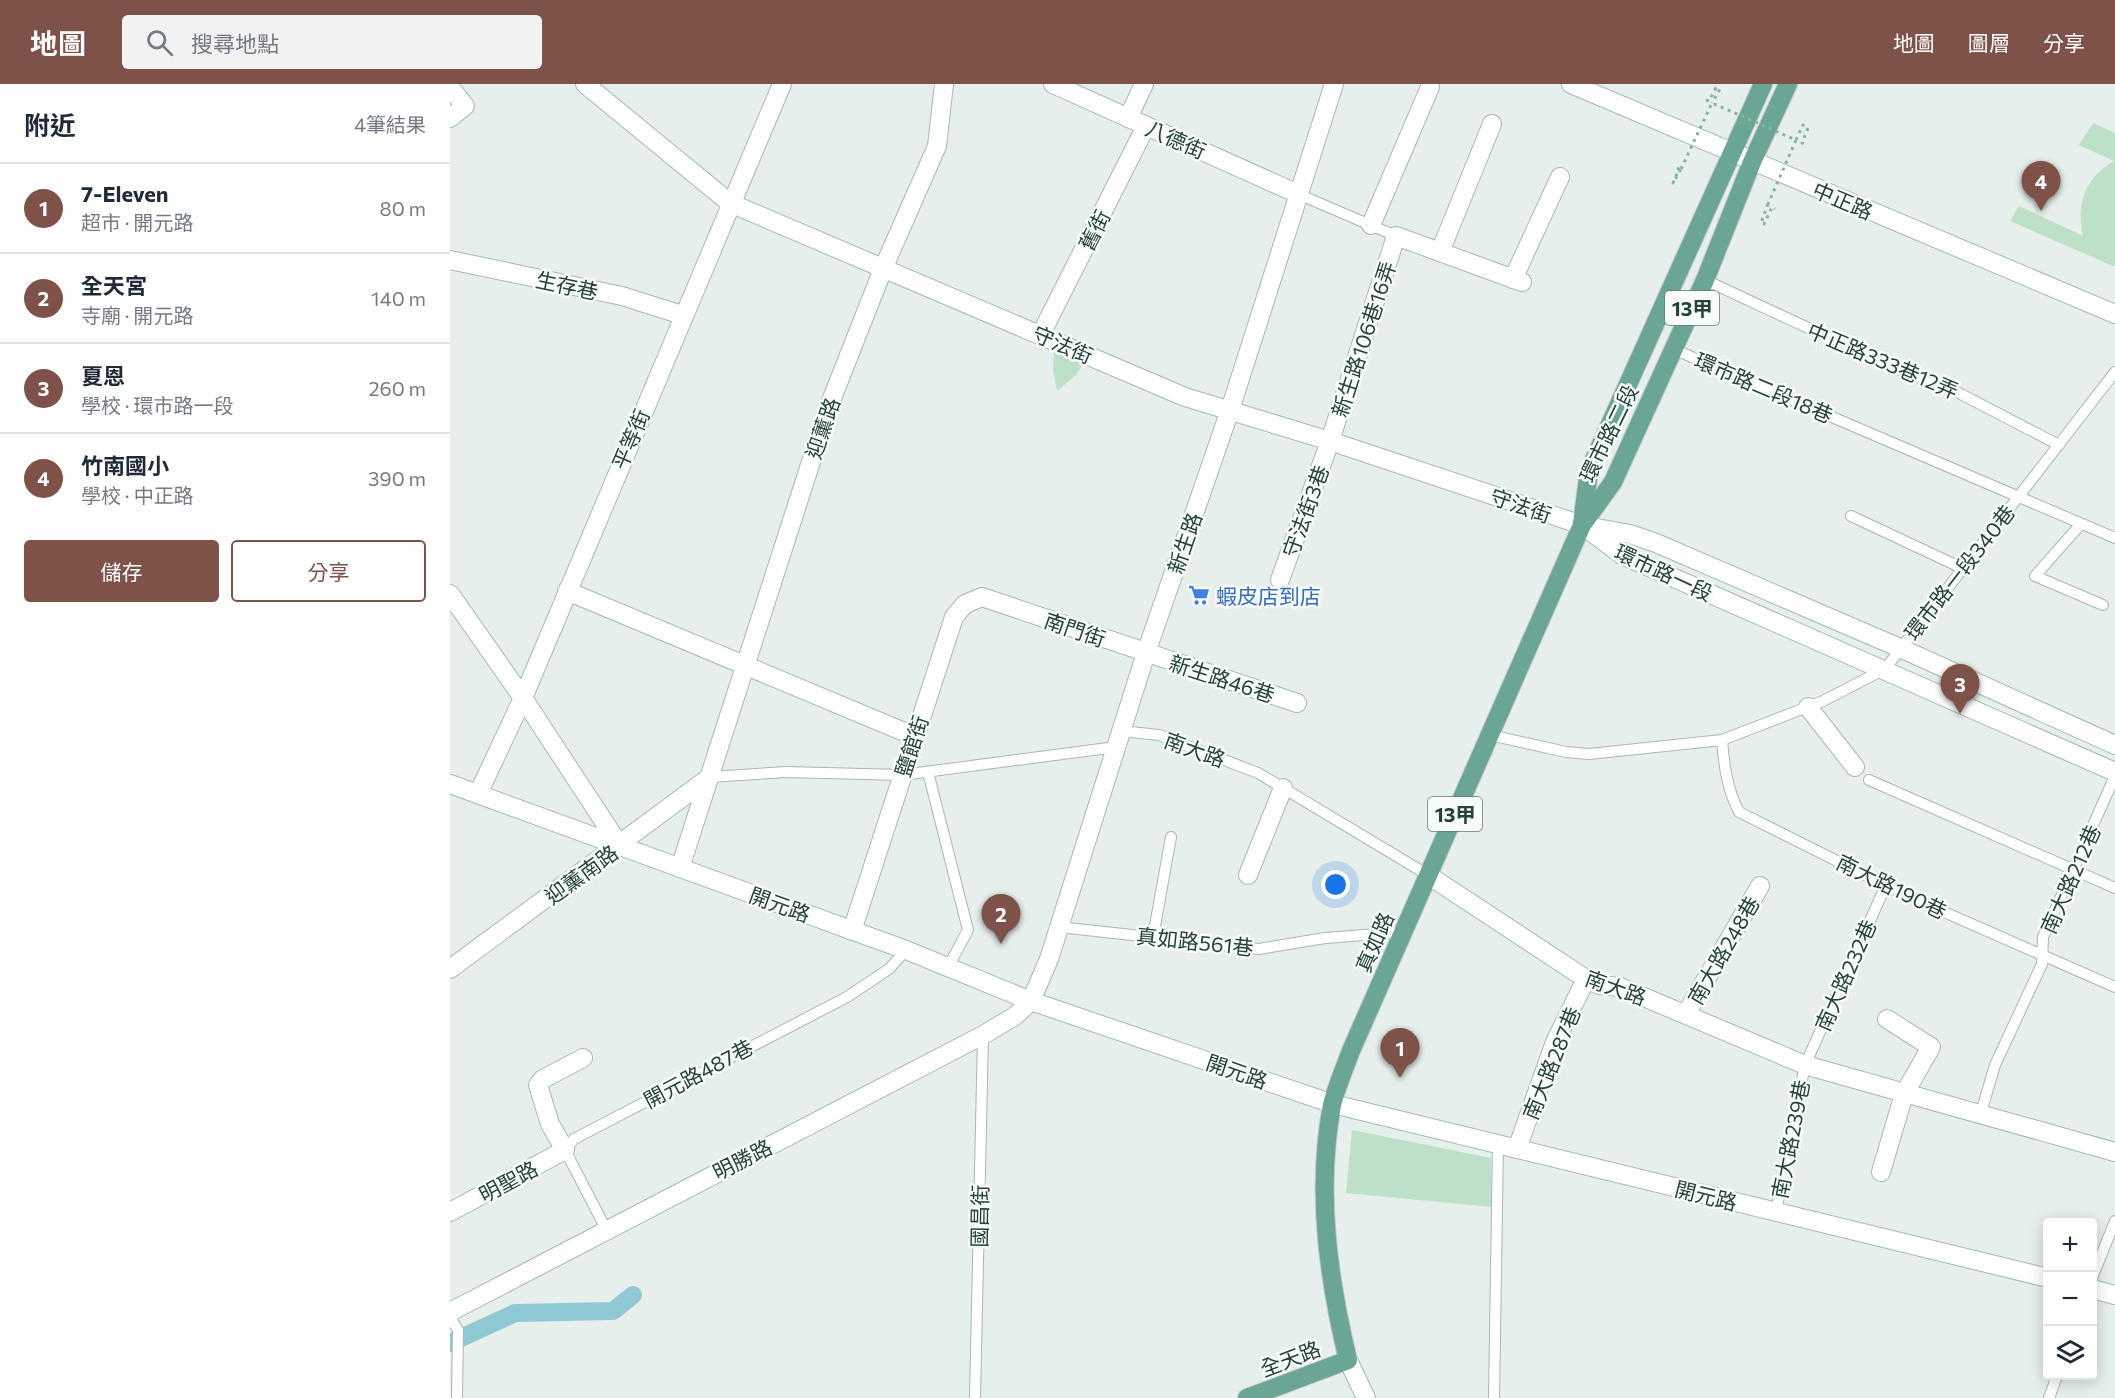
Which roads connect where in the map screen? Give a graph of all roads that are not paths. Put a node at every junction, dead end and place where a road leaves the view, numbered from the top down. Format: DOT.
graph roads {
  1 [pos="585,84"];
  2 [pos="782,84"];
  3 [pos="944,84"];
  4 [pos="1053,84"];
  5 [pos="1144,84"];
  6 [pos="1334,84"];
  7 [pos="1571,84"];
  8 [pos="1763,84"];
  9 [pos="1788,84"];
  10 [pos="450,87"];
  11 [pos="1430,87"];
  12 [pos="1128,117"];
  13 [pos="450,118"];
  14 [pos="1492,124"];
  15 [pos="1146,126"];
  16 [pos="1734,152"];
  17 [pos="1752,162"];
  18 [pos="1560,177"];
  19 [pos="1298,194"];
  20 [pos="730,203"];
  21 [pos="1371,225"];
  22 [pos="1396,236"];
  23 [pos="1440,252"];
  24 [pos="450,260"];
  25 [pos="883,269"];
  26 [pos="1705,280"];
  27 [pos="2115,314"];
  28 [pos="682,315"];
  29 [pos="1041,334"];
  30 [pos="1673,349"];
  31 [pos="2115,372"];
  32 [pos="1230,410"];
  33 [pos="1330,441"];
  34 [pos="2059,445"];
  35 [pos="2019,497"];
  36 [pos="1851,516"];
  37 [pos="2081,524"];
  38 [pos="1582,525"];
  39 [pos="2115,538"];
  40 [pos="1962,568"];
  41 [pos="1280,580"];
  42 [pos="567,591"];
  43 [pos="450,594"];
  44 [pos="1004,605"];
  45 [pos="2103,605"];
  46 [pos="1900,648"];
  47 [pos="1146,653"];
  48 [pos="745,665"];
  49 [pos="1885,669"];
  50 [pos="523,698"];
  51 [pos="1297,703"];
  52 [pos="1808,706"];
  53 [pos="914,735"];
  54 [pos="1490,735"];
  55 [pos="1119,739"];
  56 [pos="1722,740"];
  57 [pos="2115,745"];
  58 [pos="1855,767"];
  59 [pos="928,772"];
  60 [pos="2115,774"];
  61 [pos="902,775"];
  62 [pos="710,777"];
  63 [pos="1869,780"];
  64 [pos="450,784"];
  65 [pos="1282,788"];
  66 [pos="478,794"];
  67 [pos="1171,837"];
  68 [pos="620,846"];
  69 [pos="680,867"];
  70 [pos="2074,870"];
  71 [pos="1248,875"];
  72 [pos="1428,875"];
  73 [pos="1886,885"];
  74 [pos="1760,886"];
  75 [pos="2115,888"];
  76 [pos="1059,927"];
  77 [pos="852,931"];
  78 [pos="1403,933"];
  79 [pos="1153,937"];
  80 [pos="906,950"];
  81 [pos="2043,953"];
  82 [pos="948,967"];
  83 [pos="450,969"];
  84 [pos="1586,979"];
  85 [pos="2115,987"];
  86 [pos="1031,1001"];
  87 [pos="1686,1014"];
  88 [pos="1887,1019"];
  89 [pos="982,1035"];
  90 [pos="583,1058"];
  91 [pos="1805,1065"];
  92 [pos="1904,1094"];
  93 [pos="1332,1104"];
  94 [pos="1980,1116"];
  95 [pos="1498,1144"];
  96 [pos="565,1149"];
  97 [pos="1518,1149"];
  98 [pos="2115,1152"];
  99 [pos="1881,1172"];
  100 [pos="450,1212"];
  101 [pos="1776,1212"];
  102 [pos="2115,1221"];
  103 [pos="606,1229"];
  104 [pos="2094,1272"];
  105 [pos="2043,1277"];
  106 [pos="2097,1290"];
  107 [pos="2115,1295"];
  108 [pos="450,1314"];
  109 [pos="1348,1360"];
  110 [pos="2056,1380"];
  111 [pos="457,1398"];
  112 [pos="975,1398"];
  113 [pos="1247,1398"];
  114 [pos="1366,1398"];
  115 [pos="1494,1398"];
  116 [pos="2049,1398"];
  1 -- 20 [label="street, 守法街"];
  2 -- 20 [label="street, 平等街"];
  3 -- 25 [label="street, 迎薰路"];
  4 -- 12 [label="street, 八德街"];
  5 -- 12 [label="street"];
  6 -- 19 [label="street, 新生路"];
  7 -- 16 [label="street, 中正路"];
  8 -- 16 [label="main road, 環市路二段 / 13甲"];
  9 -- 17 [label="main road, 環市路二段 / 13甲"];
  10 -- 13 [label="street"];
  11 -- 21 [label="street"];
  12 -- 15 [label="street, 八德街"];
  14 -- 23 [label="street"];
  15 -- 19 [label="street, 八德街"];
  15 -- 29 [label="street, 舊街"];
  16 -- 17 [label="street, 中正路"];
  16 -- 38 [label="main road, 環市路二段 / 13甲"];
  17 -- 26 [label="main road, 環市路二段 / 13甲"];
  17 -- 27 [label="street, 中正路"];
  18 -- 23 [label="street"];
  19 -- 21 [label="lane"];
  19 -- 32 [label="street, 新生路"];
  20 -- 25 [label="street, 守法街"];
  20 -- 28 [label="street, 平等街"];
  21 -- 22 [label="lane"];
  22 -- 23 [label="street"];
  22 -- 33 [label="street, 新生路106巷16弄"];
  24 -- 28 [label="street, 生存巷"];
  25 -- 29 [label="street, 守法街"];
  25 -- 48 [label="street, 迎薰路"];
  26 -- 30 [label="main road, 環市路二段 / 13甲"];
  26 -- 34 [label="lane, 中正路333巷12弄"];
  28 -- 42 [label="street, 平等街"];
  29 -- 32 [label="street, 守法街"];
  30 -- 35 [label="lane, 環市路二段18巷"];
  30 -- 38 [label="main road, 環市路二段 / 13甲"];
  31 -- 34 [label="lane, 環市路一段340巷"];
  32 -- 33 [label="street, 守法街"];
  32 -- 47 [label="street, 新生路"];
  33 -- 38 [label="street, 守法街"];
  33 -- 41 [label="street, 守法街3巷"];
  34 -- 35 [label="lane, 環市路一段340巷"];
  35 -- 37 [label="lane, 環市路二段18巷"];
  35 -- 40 [label="lane, 環市路一段340巷"];
  36 -- 40 [label="lane"];
  37 -- 39 [label="lane, 環市路二段18巷"];
  37 -- 45 [label="lane"];
  38 -- 46 [label="street, 環市路一段"];
  38 -- 49 [label="street, 環市路一段"];
  38 -- 54 [label="main road, 真如路 / 13甲"];
  40 -- 46 [label="lane, 環市路一段340巷"];
  42 -- 48 [label="street"];
  42 -- 50 [label="street, 平等街"];
  43 -- 50 [label="street"];
  44 -- 47 [label="street, 南門街"];
  44 -- 53 [label="street, 鹽館街"];
  46 -- 49 [label="lane, 環市路一段340巷"];
  46 -- 57 [label="street, 環市路一段"];
  47 -- 51 [label="street, 新生路46巷"];
  47 -- 55 [label="street, 新生路"];
  48 -- 53 [label="street"];
  48 -- 62 [label="street, 迎薰路"];
  49 -- 52 [label="lane"];
  49 -- 60 [label="street, 環市路一段"];
  50 -- 66 [label="street, 平等街"];
  50 -- 68 [label="street"];
  52 -- 56 [label="lane"];
  52 -- 58 [label="street"];
  53 -- 61 [label="street, 鹽館街"];
  54 -- 56 [label="lane"];
  54 -- 72 [label="main road, 真如路 / 13甲"];
  55 -- 59 [label="lane, 南大路"];
  55 -- 65 [label="lane, 南大路"];
  55 -- 76 [label="street, 新生路"];
  56 -- 73 [label="lane, 南大路190巷"];
  59 -- 61 [label="lane, 南大路"];
  59 -- 82 [label="lane"];
  60 -- 70 [label="lane, 南大路212巷"];
  61 -- 62 [label="lane, 南大路"];
  61 -- 77 [label="street, 鹽館街"];
  62 -- 68 [label="street, 迎薰南路"];
  62 -- 69 [label="street, 迎薰路"];
  63 -- 70 [label="lane"];
  64 -- 66 [label="street, 開元路"];
  65 -- 71 [label="street"];
  65 -- 72 [label="lane, 南大路"];
  66 -- 68 [label="street, 開元路"];
  67 -- 79 [label="lane"];
  68 -- 69 [label="street, 開元路"];
  68 -- 83 [label="street, 迎薰南路"];
  69 -- 77 [label="street, 開元路"];
  70 -- 75 [label="lane"];
  70 -- 81 [label="lane, 南大路212巷"];
  72 -- 78 [label="main road, 真如路 / 13甲"];
  72 -- 84 [label="street, 南大路"];
  73 -- 81 [label="lane, 南大路190巷"];
  73 -- 91 [label="lane, 南大路232巷"];
  74 -- 87 [label="street, 南大路248巷"];
  76 -- 79 [label="lane, 真如路561巷"];
  76 -- 86 [label="street, 新生路"];
  77 -- 80 [label="street, 開元路"];
  78 -- 79 [label="lane, 真如路561巷"];
  78 -- 93 [label="main road, 真如路 / 13甲"];
  80 -- 82 [label="street, 開元路"];
  80 -- 96 [label="lane, 開元路487巷"];
  81 -- 85 [label="lane, 南大路190巷"];
  81 -- 94 [label="lane, 南大路212巷"];
  82 -- 86 [label="street, 開元路"];
  84 -- 87 [label="street, 南大路"];
  84 -- 97 [label="street, 南大路287巷"];
  86 -- 89 [label="street, 明勝路"];
  86 -- 93 [label="street, 開元路"];
  87 -- 91 [label="street, 南大路"];
  88 -- 92 [label="street"];
  89 -- 103 [label="street, 明勝路"];
  89 -- 112 [label="lane, 國昌街"];
  90 -- 96 [label="street"];
  91 -- 92 [label="street, 南大路"];
  91 -- 101 [label="lane, 南大路239巷"];
  92 -- 94 [label="street, 南大路"];
  92 -- 99 [label="street"];
  93 -- 95 [label="street, 開元路"];
  93 -- 109 [label="main road, 真如路 / 13甲"];
  94 -- 98 [label="street, 南大路"];
  95 -- 97 [label="street, 開元路"];
  95 -- 115 [label="lane"];
  96 -- 100 [label="street, 明聖路"];
  96 -- 103 [label="lane"];
  97 -- 101 [label="street, 開元路"];
  101 -- 105 [label="street, 開元路"];
  102 -- 104 [label="lane"];
  103 -- 108 [label="street, 明勝路"];
  106 -- 107 [label="street"];
  108 -- 111 [label="lane"];
  109 -- 113 [label="main road, 全天路"];
  109 -- 114 [label="street, 真如路"];
  110 -- 116 [label="lane"];
}
